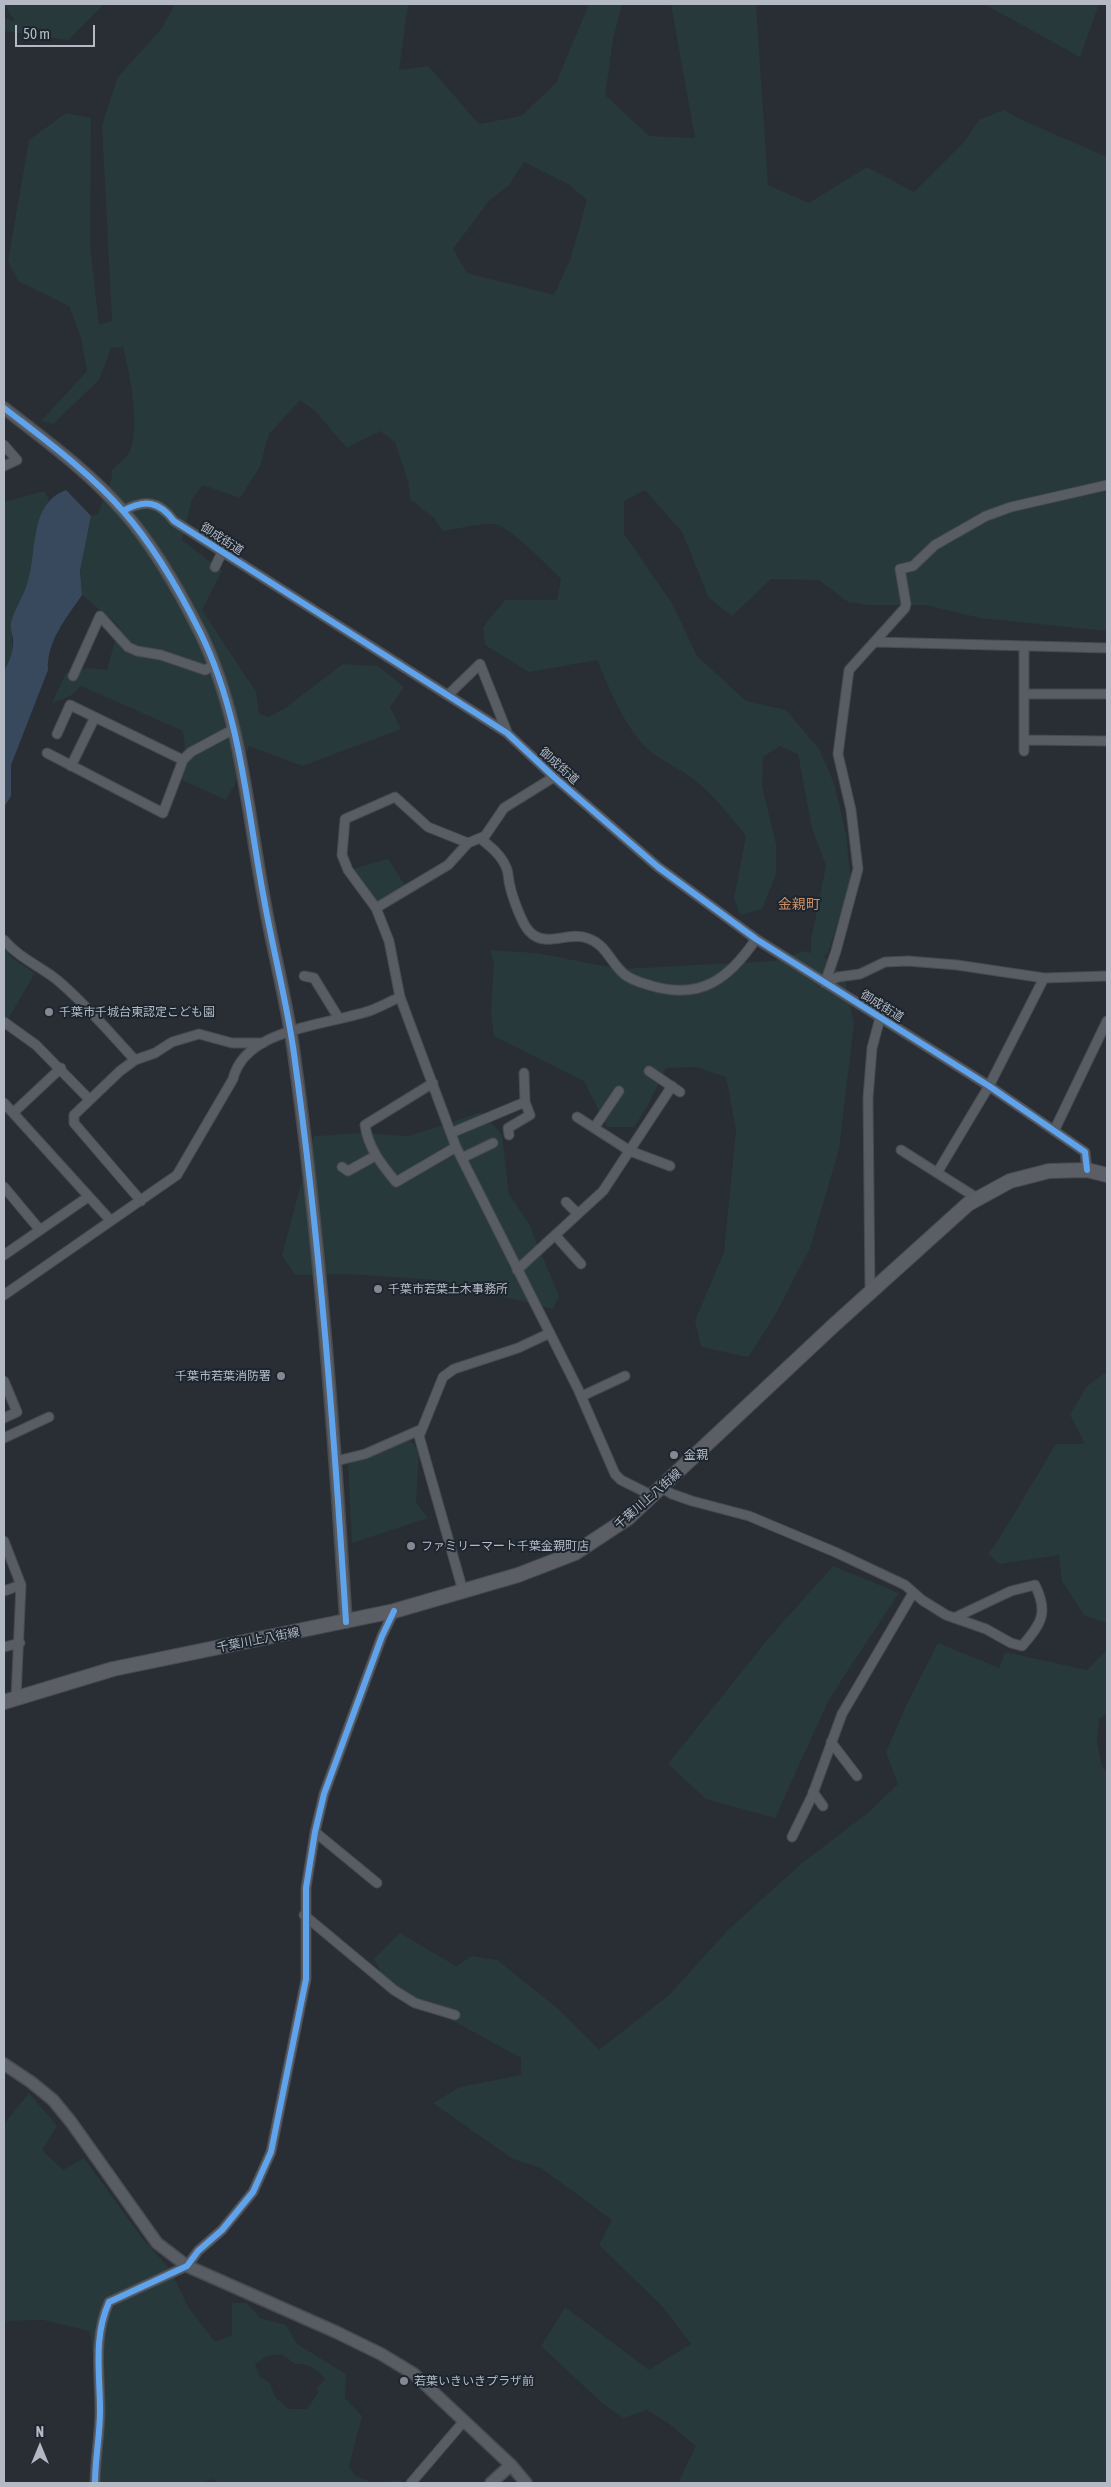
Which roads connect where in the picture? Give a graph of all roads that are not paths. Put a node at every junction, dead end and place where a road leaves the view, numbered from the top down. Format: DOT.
graph roads {
  1 [pos="4,408"];
  2 [pos="4,445"];
  3 [pos="4,466"];
  4 [pos="1107,485"];
  5 [pos="123,511"];
  6 [pos="222,552"];
  7 [pos="215,566"];
  8 [pos="875,642"];
  9 [pos="1024,646"];
  10 [pos="1107,648"];
  11 [pos="214,666"];
  12 [pos="73,676"];
  13 [pos="1024,694"];
  14 [pos="1107,694"];
  15 [pos="448,695"];
  16 [pos="95,717"];
  17 [pos="234,729"];
  18 [pos="507,733"];
  19 [pos="57,734"];
  20 [pos="1024,740"];
  21 [pos="1107,741"];
  22 [pos="1024,751"];
  23 [pos="47,753"];
  24 [pos="183,760"];
  25 [pos="72,766"];
  26 [pos="554,777"];
  27 [pos="481,839"];
  28 [pos="468,843"];
  29 [pos="376,908"];
  30 [pos="756,939"];
  31 [pos="4,940"];
  32 [pos="304,976"];
  33 [pos="1107,976"];
  34 [pos="1044,978"];
  35 [pos="825,983"];
  36 [pos="400,997"];
  37 [pos="338,1017"];
  38 [pos="880,1018"];
  39 [pos="1107,1021"];
  40 [pos="4,1022"];
  41 [pos="290,1032"];
  42 [pos="264,1043"];
  43 [pos="135,1060"];
  44 [pos="61,1068"];
  45 [pos="649,1070"];
  46 [pos="524,1073"];
  47 [pos="433,1083"];
  48 [pos="672,1086"];
  49 [pos="989,1086"];
  50 [pos="618,1091"];
  51 [pos="680,1092"];
  52 [pos="89,1099"];
  53 [pos="525,1102"];
  54 [pos="4,1103"];
  55 [pos="14,1112"];
  56 [pos="577,1118"];
  57 [pos="594,1128"];
  58 [pos="1054,1131"];
  59 [pos="451,1133"];
  60 [pos="509,1135"];
  61 [pos="493,1143"];
  62 [pos="456,1147"];
  63 [pos="900,1150"];
  64 [pos="630,1151"];
  65 [pos="375,1156"];
  66 [pos="462,1158"];
  67 [pos="670,1166"];
  68 [pos="342,1167"];
  69 [pos="1088,1170"];
  70 [pos="936,1173"];
  71 [pos="1107,1175"];
  72 [pos="4,1187"];
  73 [pos="88,1197"];
  74 [pos="977,1198"];
  75 [pos="142,1201"];
  76 [pos="566,1202"];
  77 [pos="578,1214"];
  78 [pos="111,1221"];
  79 [pos="40,1230"];
  80 [pos="555,1235"];
  81 [pos="4,1255"];
  82 [pos="581,1264"];
  83 [pos="518,1270"];
  84 [pos="870,1292"];
  85 [pos="4,1295"];
  86 [pos="550,1332"];
  87 [pos="625,1376"];
  88 [pos="4,1381"];
  89 [pos="582,1396"];
  90 [pos="49,1417"];
  91 [pos="4,1418"];
  92 [pos="422,1428"];
  93 [pos="4,1438"];
  94 [pos="336,1461"];
  95 [pos="658,1492"];
  96 [pos="4,1540"];
  97 [pos="21,1585"];
  98 [pos="463,1590"];
  99 [pos="4,1591"];
  100 [pos="913,1593"];
  101 [pos="394,1611"];
  102 [pos="954,1618"];
  103 [pos="346,1622"];
  104 [pos="20,1642"];
  105 [pos="4,1648"];
  106 [pos="10,1700"];
  107 [pos="831,1742"];
  108 [pos="858,1776"];
  109 [pos="813,1792"];
  110 [pos="823,1806"];
  111 [pos="315,1832"];
  112 [pos="792,1837"];
  113 [pos="377,1883"];
  114 [pos="304,1915"];
  115 [pos="455,2015"];
  116 [pos="4,2064"];
  117 [pos="187,2266"];
  118 [pos="464,2421"];
  119 [pos="511,2465"];
  120 [pos="95,2483"];
  121 [pos="410,2483"];
  122 [pos="491,2483"];
  123 [pos="526,2483"];
  1 -- 5 [label="street"];
  2 -- 3 [label="street"];
  4 -- 8 [label="street"];
  5 -- 6 [label="street, 御成街道"];
  5 -- 11 [label="street"];
  6 -- 7 [label="street"];
  6 -- 15 [label="street, 御成街道"];
  8 -- 9 [label="street"];
  8 -- 35 [label="street"];
  9 -- 10 [label="street"];
  9 -- 13 [label="street"];
  11 -- 12 [label="street"];
  11 -- 17 [label="street"];
  13 -- 14 [label="street"];
  13 -- 20 [label="street"];
  15 -- 18 [label="street, 御成街道"];
  15 -- 18 [label="street"];
  16 -- 19 [label="street"];
  16 -- 24 [label="street"];
  16 -- 25 [label="street"];
  17 -- 24 [label="street"];
  17 -- 41 [label="street"];
  18 -- 26 [label="street, 御成街道"];
  20 -- 21 [label="street"];
  20 -- 22 [label="street"];
  23 -- 25 [label="street"];
  24 -- 25 [label="street"];
  26 -- 27 [label="street"];
  26 -- 30 [label="street, 御成街道"];
  27 -- 28 [label="street"];
  27 -- 30 [label="street"];
  28 -- 29 [label="street"];
  28 -- 29 [label="street"];
  29 -- 36 [label="street"];
  30 -- 35 [label="street, 御成街道"];
  31 -- 43 [label="street"];
  32 -- 37 [label="street"];
  33 -- 34 [label="street"];
  34 -- 35 [label="street"];
  34 -- 49 [label="street"];
  35 -- 38 [label="street, 御成街道"];
  36 -- 37 [label="street"];
  36 -- 47 [label="street"];
  37 -- 41 [label="street"];
  38 -- 49 [label="street, 御成街道"];
  38 -- 84 [label="street"];
  39 -- 58 [label="street"];
  40 -- 44 [label="street"];
  41 -- 42 [label="street"];
  41 -- 94 [label="street"];
  42 -- 43 [label="street"];
  42 -- 75 [label="street"];
  43 -- 52 [label="street"];
  44 -- 52 [label="street"];
  44 -- 55 [label="street"];
  45 -- 48 [label="street"];
  46 -- 53 [label="street"];
  47 -- 59 [label="street"];
  47 -- 65 [label="street"];
  48 -- 51 [label="street"];
  48 -- 64 [label="street"];
  49 -- 58 [label="street, 御成街道"];
  49 -- 70 [label="street"];
  50 -- 57 [label="street"];
  52 -- 75 [label="street"];
  53 -- 59 [label="street"];
  53 -- 60 [label="street"];
  54 -- 55 [label="street"];
  55 -- 73 [label="street"];
  56 -- 57 [label="street"];
  57 -- 64 [label="street"];
  58 -- 69 [label="street, 御成街道"];
  59 -- 62 [label="street"];
  61 -- 66 [label="street"];
  62 -- 65 [label="street"];
  62 -- 66 [label="street"];
  63 -- 70 [label="street"];
  64 -- 67 [label="street"];
  64 -- 77 [label="street"];
  65 -- 68 [label="street"];
  66 -- 83 [label="street"];
  69 -- 71 [label="main road"];
  69 -- 74 [label="main road, 千葉川上八街線"];
  70 -- 74 [label="street"];
  72 -- 79 [label="street"];
  73 -- 78 [label="street"];
  73 -- 79 [label="street"];
  74 -- 84 [label="main road, 千葉川上八街線"];
  75 -- 78 [label="street"];
  76 -- 77 [label="street"];
  77 -- 80 [label="street"];
  78 -- 85 [label="street"];
  79 -- 81 [label="street"];
  80 -- 82 [label="street"];
  80 -- 83 [label="street"];
  83 -- 86 [label="street"];
  84 -- 95 [label="main road, 千葉川上八街線"];
  86 -- 89 [label="street"];
  86 -- 92 [label="street"];
  87 -- 89 [label="street"];
  88 -- 91 [label="street"];
  89 -- 95 [label="street"];
  90 -- 93 [label="street"];
  92 -- 94 [label="street"];
  92 -- 98 [label="street"];
  94 -- 103 [label="street"];
  95 -- 98 [label="main road, 千葉川上八街線"];
  95 -- 100 [label="street"];
  96 -- 97 [label="street"];
  97 -- 99 [label="street"];
  97 -- 104 [label="street"];
  98 -- 101 [label="main road, 千葉川上八街線"];
  100 -- 102 [label="street"];
  100 -- 107 [label="street"];
  101 -- 103 [label="main road, 千葉川上八街線"];
  101 -- 111 [label="street"];
  102 -- 102 [label="street"];
  103 -- 106 [label="main road, 千葉川上八街線"];
  104 -- 105 [label="street"];
  104 -- 106 [label="street"];
  107 -- 108 [label="street"];
  107 -- 109 [label="street"];
  109 -- 110 [label="street"];
  109 -- 112 [label="street"];
  111 -- 113 [label="street"];
  111 -- 114 [label="street"];
  114 -- 115 [label="street"];
  114 -- 117 [label="street"];
  116 -- 117 [label="street"];
  117 -- 118 [label="street"];
  117 -- 120 [label="street"];
  118 -- 119 [label="street"];
  118 -- 121 [label="street"];
  119 -- 122 [label="street"];
  119 -- 123 [label="street"];
}
